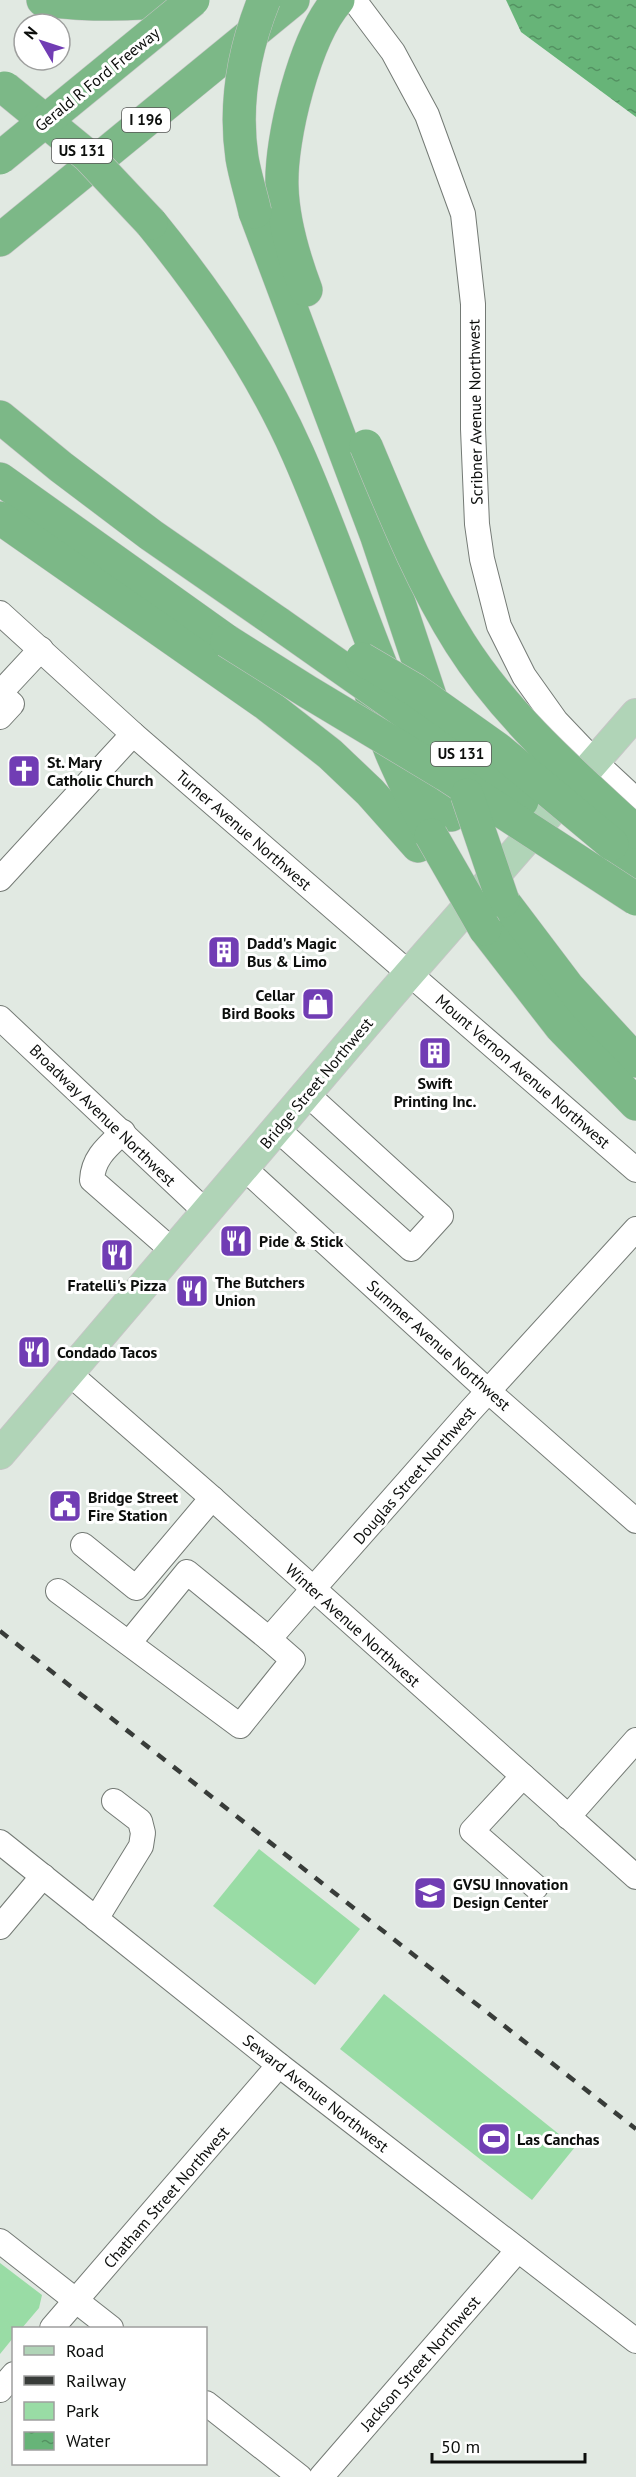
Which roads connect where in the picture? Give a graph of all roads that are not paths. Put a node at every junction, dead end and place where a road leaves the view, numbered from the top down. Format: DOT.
graph roads {
  1 [pos="43,0"];
  2 [pos="172,0"];
  3 [pos="194,0"];
  4 [pos="264,0"];
  5 [pos="293,0"];
  6 [pos="338,0"];
  7 [pos="354,0"];
  8 [pos="2,87"];
  9 [pos="0,158"];
  10 [pos="0,240"];
  11 [pos="0,417"];
  12 [pos="0,479"];
  13 [pos="0,518"];
  14 [pos="0,613"];
  15 [pos="278,623"];
  16 [pos="41,649"];
  17 [pos="0,693"];
  18 [pos="636,714"];
  19 [pos="0,717"];
  20 [pos="133,734"];
  21 [pos="595,762"];
  22 [pos="636,800"];
  23 [pos="442,823"];
  24 [pos="636,832"];
  25 [pos="636,864"];
  26 [pos="0,879"];
  27 [pos="636,898"];
  28 [pos="524,956"];
  29 [pos="410,973"];
  30 [pos="0,1018"];
  31 [pos="636,1061"];
  32 [pos="307,1094"];
  33 [pos="636,1104"];
  34 [pos="277,1129"];
  35 [pos="123,1132"];
  36 [pos="244,1168"];
  37 [pos="636,1170"];
  38 [pos="206,1212"];
  39 [pos="636,1229"];
  40 [pos="173,1251"];
  41 [pos="70,1374"];
  42 [pos="488,1391"];
  43 [pos="0,1454"];
  44 [pos="212,1498"];
  45 [pos="636,1521"];
  46 [pos="83,1545"];
  47 [pos="313,1589"];
  48 [pos="58,1591"];
  49 [pos="268,1639"];
  50 [pos="129,1643"];
  51 [pos="636,1740"];
  52 [pos="523,1776"];
  53 [pos="114,1801"];
  54 [pos="568,1816"];
  55 [pos="0,1842"];
  56 [pos="43,1876"];
  57 [pos="636,1877"];
  58 [pos="536,1887"];
  59 [pos="96,1919"];
  60 [pos="0,1927"];
  61 [pos="279,2065"];
  62 [pos="0,2241"];
  63 [pos="518,2250"];
  64 [pos="76,2301"];
  65 [pos="53,2327"];
  66 [pos="110,2327"];
  67 [pos="636,2341"];
  68 [pos="12,2376"];
  69 [pos="0,2390"];
  70 [pos="207,2404"];
  71 [pos="300,2477"];
  72 [pos="321,2477"];
  1 -- 2 [label="highway"];
  3 -- 9 [label="highway, Gerald R Ford Freeway, bridge"];
  4 -- 23 [label="highway, bridge"];
  5 -- 10 [label="highway, I 196"];
  6 -- 24 [label="highway, bridge"];
  7 -- 21 [label="street, Scribner Avenue Northwest"];
  8 -- 23 [label="highway, US 131, bridge"];
  11 -- 15 [label="highway, US 131"];
  12 -- 27 [label="highway, bridge"];
  13 -- 23 [label="highway"];
  14 -- 16 [label="street, Turner Avenue Northwest"];
  15 -- 25 [label="highway, bridge"];
  15 -- 27 [label="highway, US 131, bridge"];
  16 -- 17 [label="street"];
  16 -- 20 [label="street, Turner Avenue Northwest"];
  17 -- 19 [label="street"];
  18 -- 21 [label="main road, Bridge Street Northwest"];
  20 -- 26 [label="street"];
  20 -- 29 [label="street, Turner Avenue Northwest"];
  21 -- 22 [label="street, Scribner Avenue Northwest"];
  21 -- 29 [label="main road, Bridge Street Northwest"];
  23 -- 28 [label="highway, bridge"];
  23 -- 28 [label="highway, bridge"];
  28 -- 31 [label="highway"];
  28 -- 33 [label="highway"];
  29 -- 32 [label="main road, Bridge Street Northwest"];
  29 -- 37 [label="street, Mount Vernon Avenue Northwest"];
  30 -- 35 [label="street, Broadway Avenue Northwest"];
  32 -- 34 [label="main road, Bridge Street Northwest"];
  32 -- 34 [label="street"];
  34 -- 36 [label="main road, Bridge Street Northwest"];
  35 -- 38 [label="street, Broadway Avenue Northwest"];
  35 -- 40 [label="street"];
  36 -- 38 [label="main road, Bridge Street Northwest"];
  36 -- 42 [label="street, Summer Avenue Northwest"];
  38 -- 40 [label="main road, Bridge Street Northwest"];
  39 -- 42 [label="street, Douglas Street Northwest"];
  40 -- 41 [label="main road, Bridge Street Northwest"];
  41 -- 43 [label="main road, Bridge Street Northwest"];
  41 -- 44 [label="street, Winter Avenue Northwest"];
  42 -- 45 [label="street, Summer Avenue Northwest"];
  42 -- 47 [label="street, Douglas Street Northwest"];
  44 -- 46 [label="street"];
  44 -- 47 [label="street, Winter Avenue Northwest"];
  47 -- 49 [label="street, Douglas Street Northwest"];
  47 -- 52 [label="street, Winter Avenue Northwest"];
  48 -- 50 [label="street"];
  49 -- 50 [label="street"];
  49 -- 50 [label="street"];
  51 -- 54 [label="street"];
  52 -- 54 [label="street, Winter Avenue Northwest"];
  52 -- 58 [label="street"];
  53 -- 59 [label="street"];
  54 -- 57 [label="street, Winter Avenue Northwest"];
  55 -- 56 [label="street, Seward Avenue Northwest"];
  56 -- 59 [label="street, Seward Avenue Northwest"];
  56 -- 60 [label="street"];
  59 -- 61 [label="street, Seward Avenue Northwest"];
  61 -- 63 [label="street, Seward Avenue Northwest"];
  61 -- 64 [label="street, Chatham Street Northwest"];
  62 -- 64 [label="street"];
  63 -- 67 [label="street, Seward Avenue Northwest"];
  63 -- 72 [label="street, Jackson Street Northwest"];
  64 -- 65 [label="street, Chatham Street Northwest"];
  64 -- 66 [label="street"];
  68 -- 69 [label="street"];
  70 -- 71 [label="street"];
}
